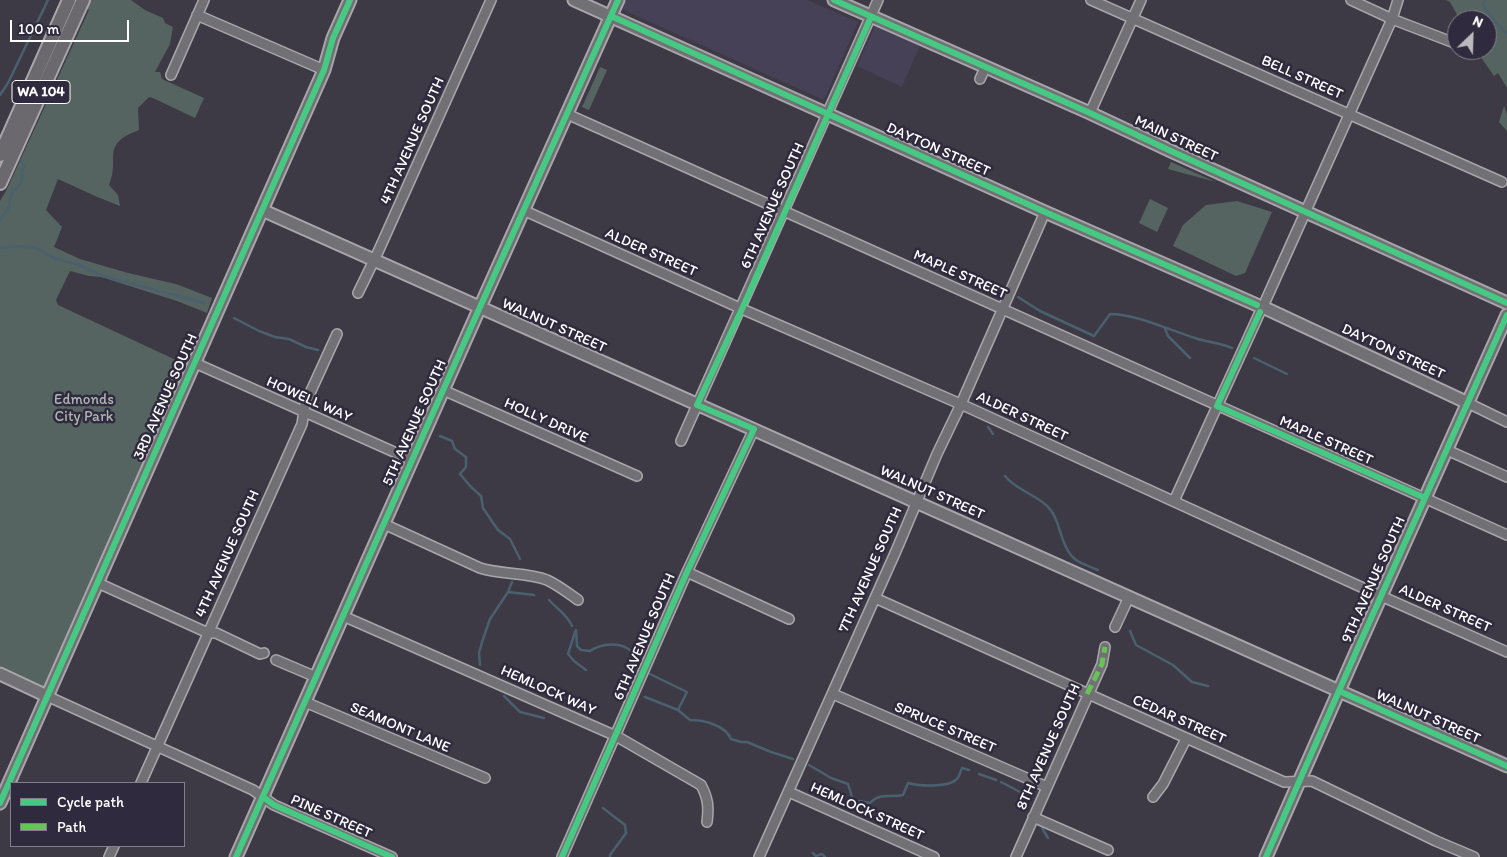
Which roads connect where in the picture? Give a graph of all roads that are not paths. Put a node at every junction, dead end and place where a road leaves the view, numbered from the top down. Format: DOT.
graph roads {
  1 [pos="69,0"];
  2 [pos="76,0"];
  3 [pos="83,0"];
  4 [pos="204,0"];
  5 [pos="350,0"];
  6 [pos="491,0"];
  7 [pos="574,0"];
  8 [pos="618,0"];
  9 [pos="834,0"];
  10 [pos="878,0"];
  11 [pos="1091,0"];
  12 [pos="1141,0"];
  13 [pos="1351,0"];
  14 [pos="1398,0"];
  15 [pos="198,15"];
  16 [pos="610,16"];
  17 [pos="871,17"];
  18 [pos="1132,19"];
  19 [pos="1392,19"];
  20 [pos="1447,40"];
  21 [pos="985,68"];
  22 [pos="324,70"];
  23 [pos="171,75"];
  24 [pos="980,79"];
  25 [pos="1090,113"];
  26 [pos="567,114"];
  27 [pos="1349,114"];
  28 [pos="827,115"];
  29 [pos="0,155"];
  30 [pos="0,169"];
  31 [pos="1502,182"];
  32 [pos="0,184"];
  33 [pos="262,210"];
  34 [pos="523,210"];
  35 [pos="784,211"];
  36 [pos="1305,211"];
  37 [pos="1045,212"];
  38 [pos="374,259"];
  39 [pos="358,293"];
  40 [pos="1507,302"];
  41 [pos="480,307"];
  42 [pos="1262,307"];
  43 [pos="1001,308"];
  44 [pos="742,309"];
  45 [pos="1507,315"];
  46 [pos="337,334"];
  47 [pos="195,363"];
  48 [pos="443,390"];
  49 [pos="1468,403"];
  50 [pos="961,404"];
  51 [pos="697,405"];
  52 [pos="1217,406"];
  53 [pos="304,412"];
  54 [pos="1507,422"];
  55 [pos="754,429"];
  56 [pos="681,440"];
  57 [pos="1447,450"];
  58 [pos="412,460"];
  59 [pos="637,476"];
  60 [pos="1507,477"];
  61 [pos="1425,498"];
  62 [pos="1174,502"];
  63 [pos="916,503"];
  64 [pos="384,524"];
  65 [pos="1507,535"];
  66 [pos="687,572"];
  67 [pos="98,583"];
  68 [pos="1382,596"];
  69 [pos="1129,597"];
  70 [pos="875,598"];
  71 [pos="578,600"];
  72 [pos="343,616"];
  73 [pos="790,619"];
  74 [pos="1114,627"];
  75 [pos="208,633"];
  76 [pos="1105,647"];
  77 [pos="1507,652"];
  78 [pos="264,653"];
  79 [pos="276,660"];
  80 [pos="0,674"];
  81 [pos="316,676"];
  82 [pos="1339,691"];
  83 [pos="832,694"];
  84 [pos="1087,694"];
  85 [pos="47,696"];
  86 [pos="305,702"];
  87 [pos="616,736"];
  88 [pos="1186,739"];
  89 [pos="157,747"];
  90 [pos="1507,766"];
  91 [pos="485,778"];
  92 [pos="141,782"];
  93 [pos="1299,782"];
  94 [pos="1047,787"];
  95 [pos="789,792"];
  96 [pos="263,797"];
  97 [pos="1153,797"];
  98 [pos="0,803"];
  99 [pos="1033,817"];
  100 [pos="707,822"];
  101 [pos="1108,850"];
  102 [pos="236,857"];
  103 [pos="392,857"];
  104 [pos="562,857"];
  105 [pos="759,857"];
  106 [pos="934,857"];
  107 [pos="1016,857"];
  108 [pos="1266,857"];
  109 [pos="1474,857"];
  1 -- 29 [label="main road, WA 104"];
  2 -- 30 [label="main road, WA 104"];
  3 -- 32 [label="main road, WA 104"];
  4 -- 15 [label="street"];
  5 -- 22 [label="street, 3RD AVENUE SOUTH"];
  6 -- 38 [label="street, 4TH AVENUE SOUTH"];
  7 -- 16 [label="street, DAYTON STREET"];
  8 -- 16 [label="street, 5TH AVENUE SOUTH"];
  9 -- 17 [label="street, MAIN STREET"];
  10 -- 17 [label="street, 6TH AVENUE SOUTH"];
  11 -- 18 [label="street, BELL STREET"];
  12 -- 18 [label="street"];
  13 -- 19 [label="street"];
  14 -- 19 [label="street"];
  15 -- 22 [label="street"];
  15 -- 23 [label="street"];
  16 -- 26 [label="street, 5TH AVENUE SOUTH"];
  16 -- 28 [label="street, DAYTON STREET"];
  17 -- 21 [label="street, MAIN STREET"];
  17 -- 28 [label="street, 6TH AVENUE SOUTH"];
  18 -- 25 [label="street"];
  18 -- 27 [label="street, BELL STREET"];
  19 -- 20 [label="street"];
  19 -- 27 [label="street"];
  21 -- 24 [label="street"];
  21 -- 25 [label="street, MAIN STREET"];
  22 -- 33 [label="street, 3RD AVENUE SOUTH"];
  25 -- 36 [label="street, MAIN STREET"];
  26 -- 34 [label="street, 5TH AVENUE SOUTH"];
  26 -- 35 [label="street, MAPLE STREET"];
  27 -- 31 [label="street, BELL STREET"];
  27 -- 36 [label="street"];
  28 -- 35 [label="street, 6TH AVENUE SOUTH"];
  28 -- 37 [label="street, DAYTON STREET"];
  33 -- 38 [label="street, WALNUT STREET"];
  33 -- 47 [label="street, 3RD AVENUE SOUTH"];
  34 -- 41 [label="street, 5TH AVENUE SOUTH"];
  34 -- 44 [label="street, ALDER STREET"];
  35 -- 43 [label="street, MAPLE STREET"];
  35 -- 44 [label="street, 6TH AVENUE SOUTH"];
  36 -- 40 [label="street, MAIN STREET"];
  36 -- 42 [label="street"];
  37 -- 42 [label="street, DAYTON STREET"];
  37 -- 43 [label="street, 7TH AVENUE SOUTH"];
  38 -- 39 [label="street, 4TH AVENUE SOUTH"];
  38 -- 41 [label="street, WALNUT STREET"];
  41 -- 48 [label="street, 5TH AVENUE SOUTH"];
  41 -- 51 [label="street, WALNUT STREET"];
  42 -- 49 [label="street, DAYTON STREET"];
  42 -- 52 [label="street"];
  43 -- 50 [label="street, 7TH AVENUE SOUTH"];
  43 -- 52 [label="street, MAPLE STREET"];
  44 -- 50 [label="street, ALDER STREET"];
  44 -- 51 [label="street, 6TH AVENUE SOUTH"];
  45 -- 49 [label="street, 9TH AVENUE SOUTH"];
  46 -- 53 [label="street, 4TH AVENUE SOUTH"];
  47 -- 53 [label="street, HOWELL WAY"];
  47 -- 67 [label="street, 3RD AVENUE SOUTH"];
  48 -- 58 [label="street, 5TH AVENUE SOUTH"];
  48 -- 59 [label="street, HOLLY DRIVE"];
  49 -- 54 [label="street, DAYTON STREET"];
  49 -- 57 [label="street, 9TH AVENUE SOUTH"];
  50 -- 62 [label="street, ALDER STREET"];
  50 -- 63 [label="street, 7TH AVENUE SOUTH"];
  51 -- 55 [label="street, WALNUT STREET"];
  51 -- 56 [label="street, 6TH AVENUE SOUTH"];
  52 -- 61 [label="street, MAPLE STREET"];
  52 -- 62 [label="street"];
  53 -- 58 [label="street, HOWELL WAY"];
  53 -- 75 [label="street, 4TH AVENUE SOUTH"];
  55 -- 63 [label="street, WALNUT STREET"];
  55 -- 66 [label="street, 6TH AVENUE SOUTH"];
  57 -- 60 [label="street"];
  57 -- 61 [label="street, 9TH AVENUE SOUTH"];
  58 -- 64 [label="street, 5TH AVENUE SOUTH"];
  61 -- 65 [label="street, MAPLE STREET"];
  61 -- 68 [label="street, 9TH AVENUE SOUTH"];
  62 -- 68 [label="street, ALDER STREET"];
  63 -- 69 [label="street, WALNUT STREET"];
  63 -- 70 [label="street, 7TH AVENUE SOUTH"];
  64 -- 71 [label="street"];
  64 -- 72 [label="street, 5TH AVENUE SOUTH"];
  66 -- 73 [label="street"];
  66 -- 87 [label="street, 6TH AVENUE SOUTH"];
  67 -- 75 [label="street"];
  67 -- 85 [label="street, 3RD AVENUE SOUTH"];
  68 -- 77 [label="street, ALDER STREET"];
  68 -- 82 [label="street, 9TH AVENUE SOUTH"];
  69 -- 74 [label="street"];
  69 -- 82 [label="street, WALNUT STREET"];
  70 -- 83 [label="street, 7TH AVENUE SOUTH"];
  70 -- 84 [label="street, CEDAR STREET"];
  72 -- 81 [label="street, 5TH AVENUE SOUTH"];
  72 -- 87 [label="street, HEMLOCK WAY"];
  75 -- 78 [label="street"];
  75 -- 89 [label="street, 4TH AVENUE SOUTH"];
  76 -- 84 [label="street, 8TH AVENUE SOUTH"];
  79 -- 81 [label="street"];
  80 -- 85 [label="street, PINE STREET"];
  81 -- 86 [label="street, 5TH AVENUE SOUTH"];
  82 -- 90 [label="street, WALNUT STREET"];
  82 -- 93 [label="street, 9TH AVENUE SOUTH"];
  83 -- 94 [label="street, SPRUCE STREET"];
  83 -- 95 [label="street, 7TH AVENUE SOUTH"];
  84 -- 88 [label="street, CEDAR STREET"];
  84 -- 94 [label="street, 8TH AVENUE SOUTH"];
  85 -- 89 [label="street, PINE STREET"];
  85 -- 98 [label="street, 3RD AVENUE SOUTH"];
  86 -- 91 [label="street, SEAMONT LANE"];
  86 -- 96 [label="street, 5TH AVENUE SOUTH"];
  87 -- 100 [label="street, HEMLOCK WAY"];
  87 -- 104 [label="street, 6TH AVENUE SOUTH"];
  88 -- 93 [label="street, CEDAR STREET"];
  88 -- 97 [label="street"];
  89 -- 92 [label="street, 4TH AVENUE SOUTH"];
  89 -- 96 [label="street, PINE STREET"];
  93 -- 108 [label="street, 9TH AVENUE SOUTH"];
  93 -- 109 [label="street, CEDAR STREET"];
  94 -- 99 [label="street, 8TH AVENUE SOUTH"];
  95 -- 105 [label="street, 7TH AVENUE SOUTH"];
  95 -- 106 [label="street, HEMLOCK STREET"];
  96 -- 102 [label="street, 5TH AVENUE SOUTH"];
  96 -- 103 [label="street, PINE STREET"];
  99 -- 101 [label="street"];
  99 -- 107 [label="street, 8TH AVENUE SOUTH"];
}
